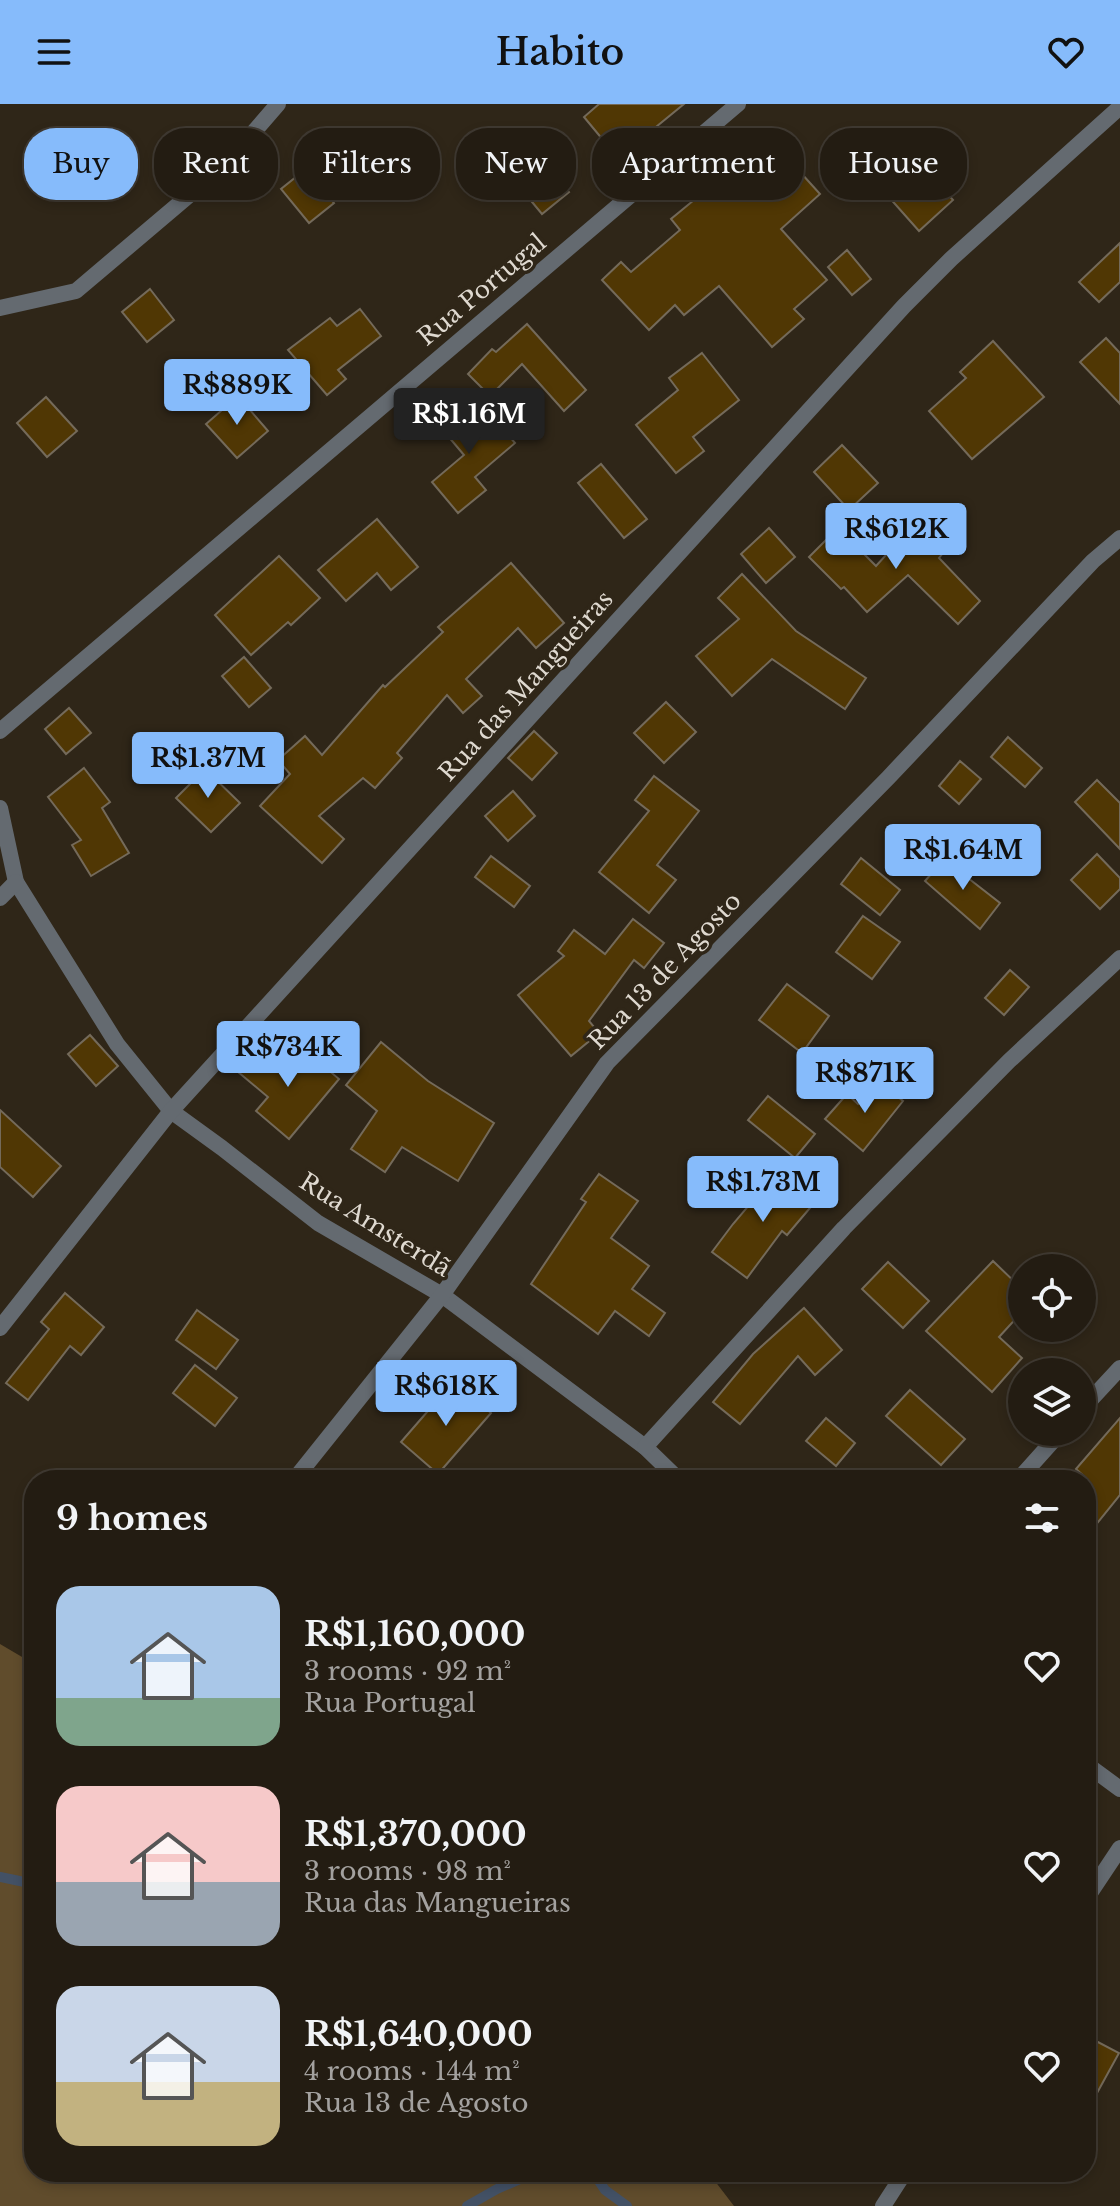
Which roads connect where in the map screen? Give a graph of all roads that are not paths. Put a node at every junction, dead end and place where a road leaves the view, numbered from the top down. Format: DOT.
graph roads {
  1 [pos="278,104"];
  2 [pos="738,104"];
  3 [pos="1120,107"];
  4 [pos="0,308"];
  5 [pos="1120,538"];
  6 [pos="0,731"];
  7 [pos="0,808"];
  8 [pos="16,882"];
  9 [pos="0,898"];
  10 [pos="1120,958"];
  11 [pos="171,1111"];
  12 [pos="442,1295"];
  13 [pos="0,1328"];
  14 [pos="1120,1368"];
  15 [pos="1096,1394"];
  16 [pos="1048,1446"];
  17 [pos="645,1447"];
  18 [pos="302,1470"];
  19 [pos="669,1470"];
  20 [pos="1027,1470"];
  21 [pos="1096,1771"];
  22 [pos="1120,1789"];
  23 [pos="1120,1848"];
  24 [pos="1096,1884"];
  25 [pos="899,2182"];
  26 [pos="883,2206"];
  1 -- 4 [label="street"];
  2 -- 6 [label="street, Rua Portugal"];
  3 -- 11 [label="street, Rua das Mangueiras"];
  5 -- 12 [label="street, Rua 13 de Agosto"];
  7 -- 8 [label="street, Rua Amsterdã"];
  8 -- 9 [label="street"];
  8 -- 11 [label="street, Rua Amsterdã"];
  10 -- 17 [label="street"];
  11 -- 12 [label="street, Rua Amsterdã"];
  11 -- 13 [label="street, Rua das Mangueiras"];
  12 -- 17 [label="street, Rua Amsterdã"];
  12 -- 18 [label="street, Rua 13 de Agosto"];
  14 -- 15 [label="street"];
  16 -- 20 [label="street"];
  17 -- 19 [label="street, Rua Amsterdã"];
  21 -- 22 [label="street"];
  23 -- 24 [label="street"];
  25 -- 26 [label="street"];
}
